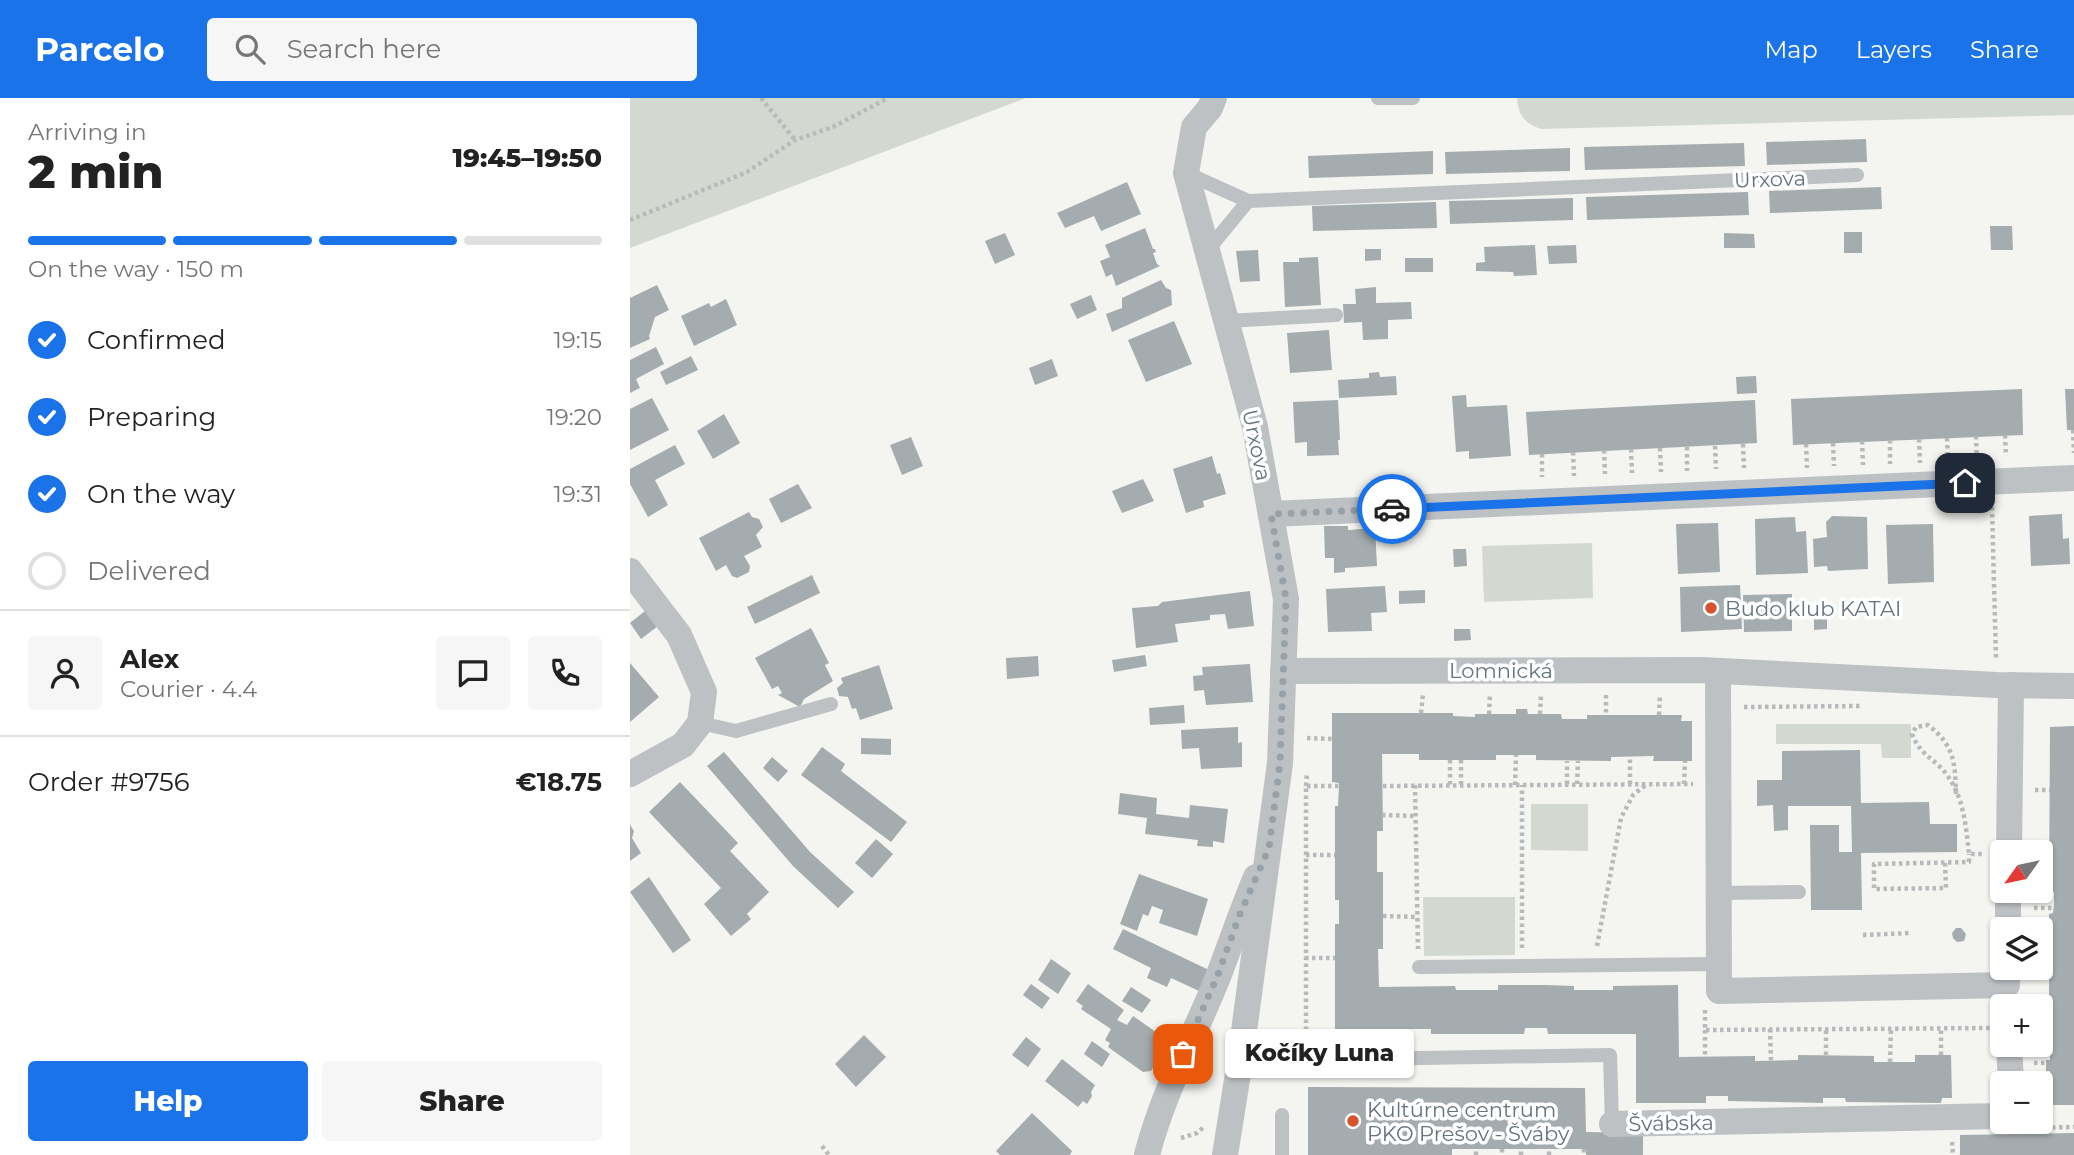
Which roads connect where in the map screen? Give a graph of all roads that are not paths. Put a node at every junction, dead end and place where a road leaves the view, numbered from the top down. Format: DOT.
graph roads {
  1 [pos="1214,98"];
  2 [pos="1378,98"];
  3 [pos="1413,98"];
  4 [pos="1186,173"];
  5 [pos="1857,175"];
  6 [pos="1248,201"];
  7 [pos="1207,251"];
  8 [pos="1336,316"];
  9 [pos="1226,321"];
  10 [pos="2069,468"];
  11 [pos="1271,514"];
  12 [pos="630,571"];
  13 [pos="1283,671"];
  14 [pos="1718,671"];
  15 [pos="2004,685"];
  16 [pos="2074,686"];
  17 [pos="831,704"];
  18 [pos="700,723"];
  19 [pos="630,774"];
  20 [pos="2000,840"];
  21 [pos="1269,848"];
  22 [pos="1799,892"];
  23 [pos="1718,894"];
  24 [pos="1719,964"];
  25 [pos="1419,967"];
  26 [pos="2007,986"];
  27 [pos="1240,1061"];
  28 [pos="1282,1115"];
  29 [pos="1990,1116"];
  30 [pos="1612,1124"];
  31 [pos="1147,1155"];
  32 [pos="1225,1155"];
  33 [pos="1282,1155"];
  1 -- 4 [label="street, Urxova"];
  2 -- 3 [label="lane"];
  4 -- 6 [label="lane, Urxova"];
  4 -- 7 [label="street, Urxova"];
  5 -- 6 [label="lane, Urxova"];
  6 -- 7 [label="lane"];
  7 -- 9 [label="street, Urxova"];
  8 -- 9 [label="lane"];
  9 -- 11 [label="street, Urxova"];
  10 -- 11 [label="street"];
  11 -- 13 [label="street, Urxova"];
  12 -- 18 [label="street"];
  13 -- 14 [label="street, Lomnická"];
  13 -- 21 [label="street, Urxova"];
  14 -- 15 [label="street, Lomnická"];
  14 -- 23 [label="street"];
  15 -- 16 [label="street, Lomnická"];
  15 -- 20 [label="street"];
  17 -- 18 [label="lane"];
  18 -- 19 [label="street"];
  21 -- 27 [label="street, Urxova"];
  21 -- 31 [label="street, Urxova"];
  22 -- 23 [label="lane"];
  23 -- 24 [label="street"];
  24 -- 25 [label="lane"];
  24 -- 26 [label="street"];
  27 -- 30 [label="lane, Švábska"];
  27 -- 32 [label="street, Urxova"];
  28 -- 33 [label="lane"];
  29 -- 30 [label="street, Švábska"];
}
